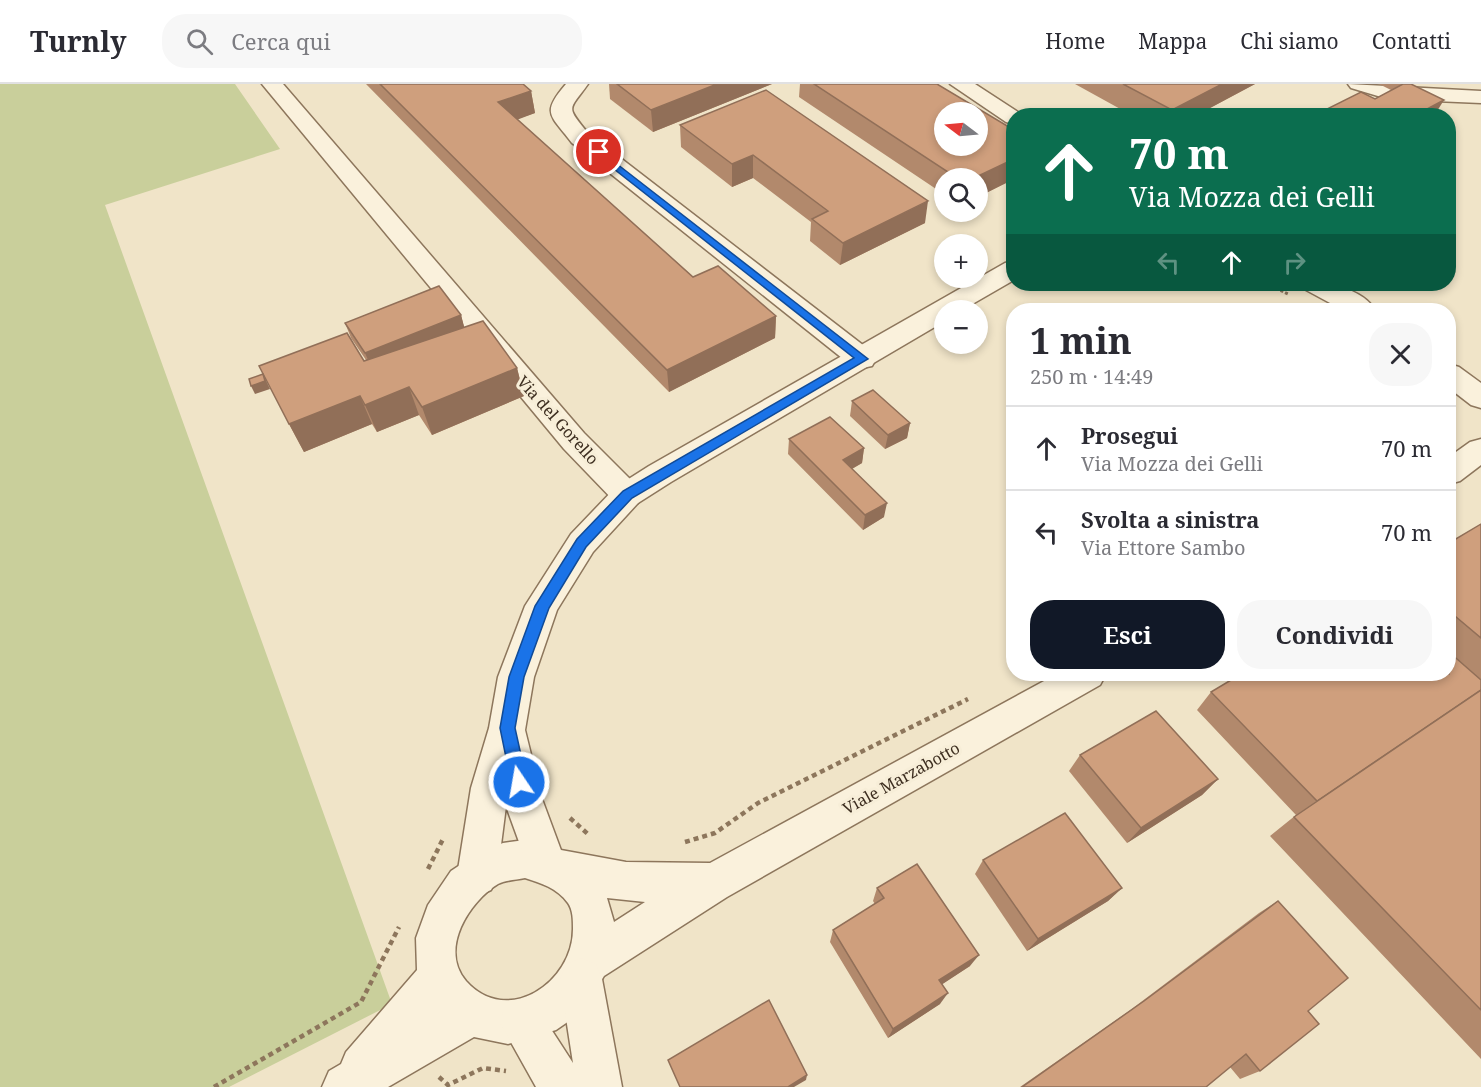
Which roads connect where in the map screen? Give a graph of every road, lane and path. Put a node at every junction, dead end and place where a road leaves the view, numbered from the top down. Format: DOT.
graph roads {
  1 [pos="272,84"];
  2 [pos="577,84"];
  3 [pos="960,84"];
  4 [pos="1358,90"];
  5 [pos="1481,98"];
  6 [pos="1006,112"];
  7 [pos="1006,274"];
  8 [pos="1328,291"];
  9 [pos="1350,303"];
  10 [pos="862,359"];
  11 [pos="1456,379"];
  12 [pos="1481,398"];
  13 [pos="1481,450"];
  14 [pos="1456,468"];
  15 [pos="627,495"];
  16 [pos="1076,681"];
  17 [pos="507,728"];
  18 [pos="554,865"];
  19 [pos="477,876"];
  20 [pos="713,883"];
  21 [pos="586,970"];
  22 [pos="439,977"];
  23 [pos="471,1015"];
  24 [pos="522,1021"];
  25 [pos="346,1086"];
  26 [pos="562,1087"];
  27 [pos="599,1087"];
  1 -- 15 [label="street, Via del Gorello"];
  2 -- 10 [label="street"];
  3 -- 6 [label="street"];
  4 -- 5 [label="street"];
  7 -- 10 [label="street"];
  8 -- 9 [label="street"];
  10 -- 15 [label="street"];
  11 -- 12 [label="street"];
  13 -- 14 [label="street"];
  15 -- 17 [label="street"];
  16 -- 20 [label="street, Viale Marzabotto"];
  17 -- 18 [label="street"];
  17 -- 19 [label="street"];
  18 -- 19 [label="street"];
  18 -- 20 [label="street, Viale Marzabotto"];
  18 -- 21 [label="street"];
  19 -- 22 [label="street"];
  20 -- 21 [label="street, Viale Marzabotto"];
  21 -- 24 [label="street"];
  21 -- 27 [label="street"];
  22 -- 23 [label="street"];
  22 -- 25 [label="street"];
  23 -- 24 [label="street"];
  23 -- 25 [label="street"];
  24 -- 26 [label="street"];
}
